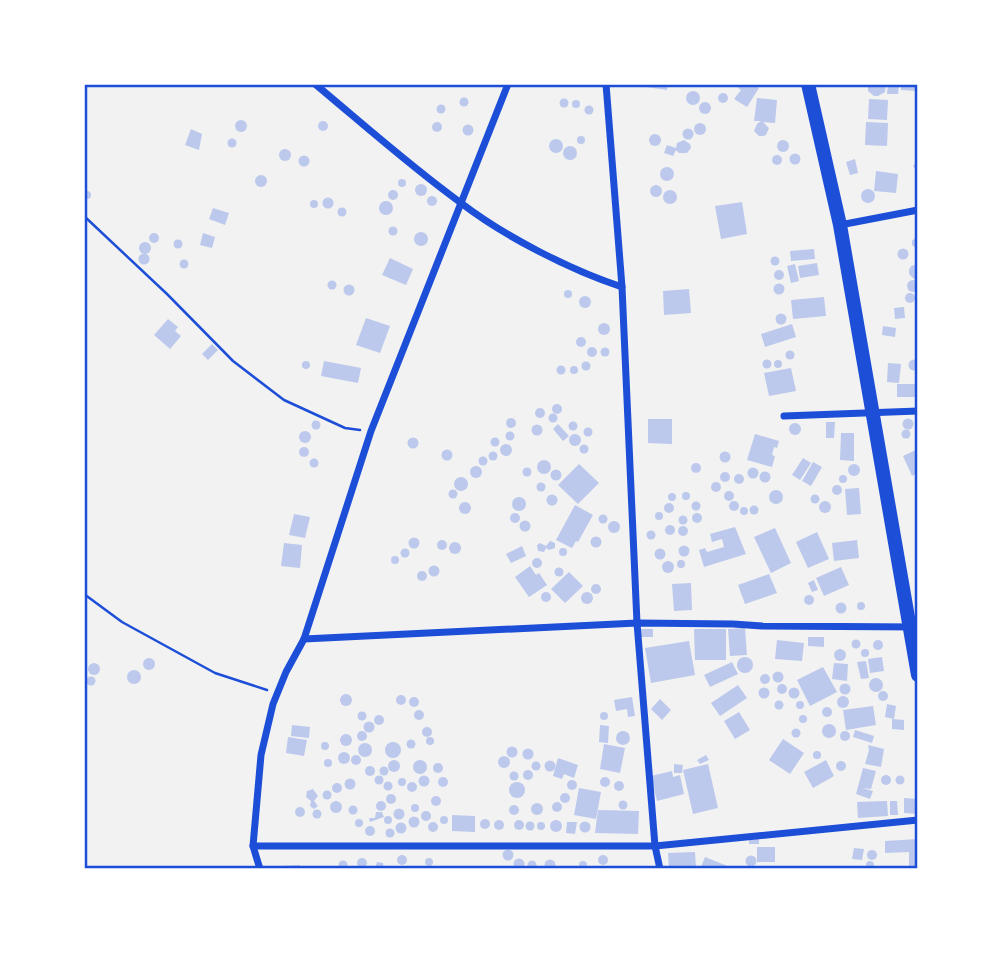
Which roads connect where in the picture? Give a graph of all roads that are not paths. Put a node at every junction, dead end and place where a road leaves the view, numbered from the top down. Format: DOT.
graph roads {
  1 [pos="315,84"];
  2 [pos="508,84"];
  3 [pos="606,84"];
  4 [pos="808,84"];
  5 [pos="462,204"];
  6 [pos="918,210"];
  7 [pos="840,225"];
  8 [pos="622,287"];
  9 [pos="918,411"];
  10 [pos="872,412"];
  11 [pos="784,416"];
  12 [pos="637,623"];
  13 [pos="914,627"];
  14 [pos="304,639"];
  15 [pos="918,675"];
  16 [pos="918,820"];
  17 [pos="253,846"];
  18 [pos="654,846"];
  19 [pos="260,869"];
  20 [pos="660,869"];
  1 -- 5 [label="street"];
  2 -- 5 [label="street"];
  3 -- 8 [label="street"];
  4 -- 7 [label="highway"];
  5 -- 8 [label="street"];
  5 -- 14 [label="street"];
  6 -- 7 [label="street"];
  7 -- 10 [label="highway"];
  8 -- 12 [label="street"];
  9 -- 10 [label="street"];
  10 -- 11 [label="street"];
  10 -- 13 [label="highway"];
  12 -- 13 [label="street"];
  12 -- 14 [label="street"];
  12 -- 18 [label="street"];
  13 -- 15 [label="highway"];
  14 -- 17 [label="street"];
  16 -- 18 [label="street"];
  17 -- 18 [label="street"];
  17 -- 19 [label="street"];
  18 -- 20 [label="street"];
}
